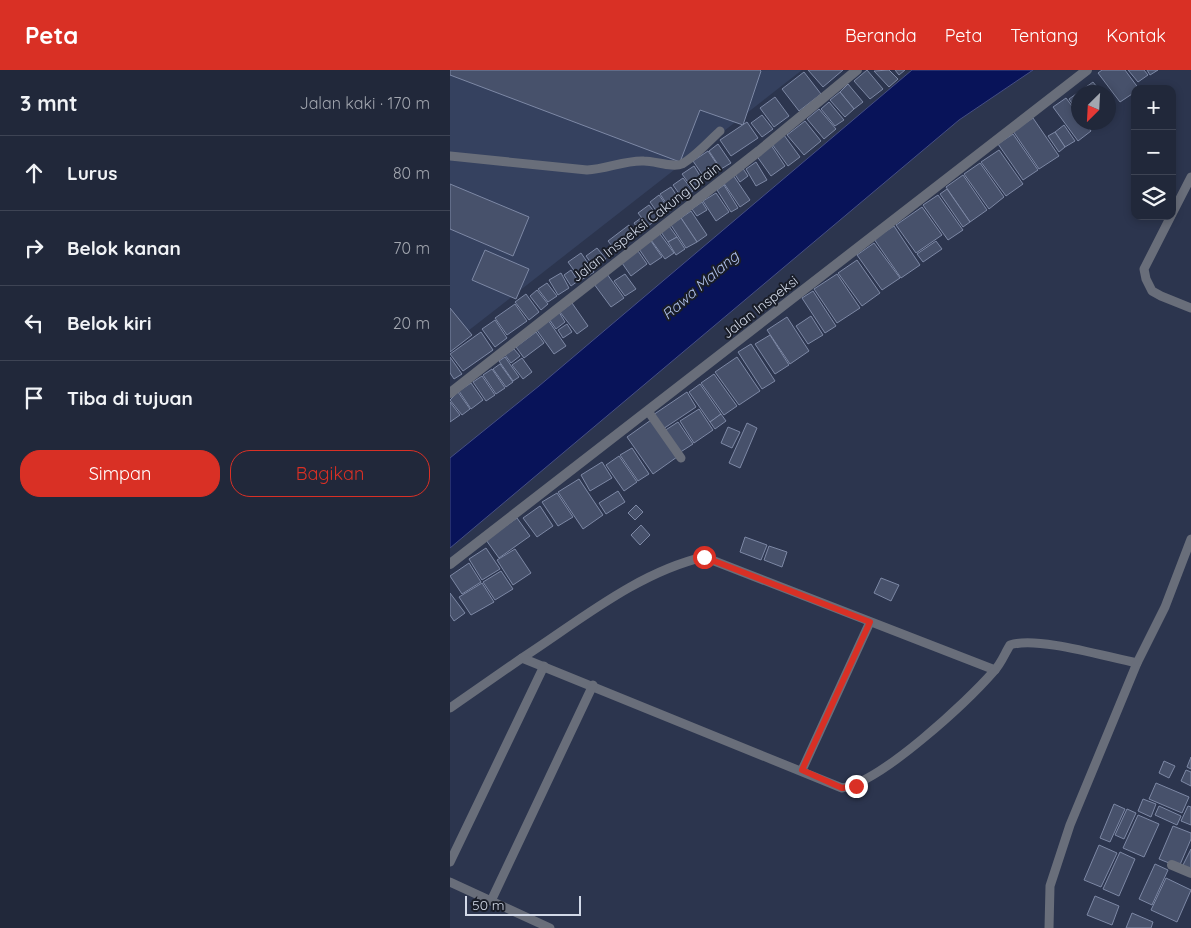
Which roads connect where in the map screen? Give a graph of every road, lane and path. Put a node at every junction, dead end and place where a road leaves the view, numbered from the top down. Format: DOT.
graph roads {
  1 [pos="857,70"];
  2 [pos="1087,70"];
  3 [pos="720,131"];
  4 [pos="450,156"];
  5 [pos="1191,177"];
  6 [pos="1176,207"];
  7 [pos="1169,220"];
  8 [pos="1191,308"];
  9 [pos="450,393"];
  10 [pos="648,411"];
  11 [pos="681,458"];
  12 [pos="1191,539"];
  13 [pos="450,564"];
  14 [pos="870,622"];
  15 [pos="522,658"];
  16 [pos="1136,664"];
  17 [pos="544,666"];
  18 [pos="995,670"];
  19 [pos="593,685"];
  20 [pos="450,708"];
  21 [pos="802,770"];
  22 [pos="450,862"];
  23 [pos="1172,865"];
  24 [pos="1191,873"];
  25 [pos="450,882"];
  26 [pos="491,901"];
  27 [pos="550,928"];
  28 [pos="1049,928"];
  1 -- 9 [label="street, Jalan Inspeksi Cakung Drain"];
  2 -- 10 [label="street, Jalan Inspeksi"];
  3 -- 4 [label="lane"];
  5 -- 6 [label="lane"];
  7 -- 8 [label="lane"];
  10 -- 11 [label="lane"];
  10 -- 13 [label="street, Jalan Inspeksi"];
  12 -- 16 [label="lane"];
  14 -- 15 [label="lane"];
  14 -- 18 [label="lane"];
  14 -- 21 [label="lane"];
  15 -- 17 [label="lane"];
  15 -- 20 [label="lane"];
  16 -- 18 [label="lane"];
  16 -- 28 [label="lane"];
  17 -- 19 [label="lane"];
  17 -- 22 [label="lane"];
  18 -- 21 [label="lane"];
  19 -- 21 [label="lane"];
  19 -- 26 [label="lane"];
  23 -- 24 [label="street"];
  25 -- 26 [label="lane"];
  26 -- 27 [label="lane"];
}
